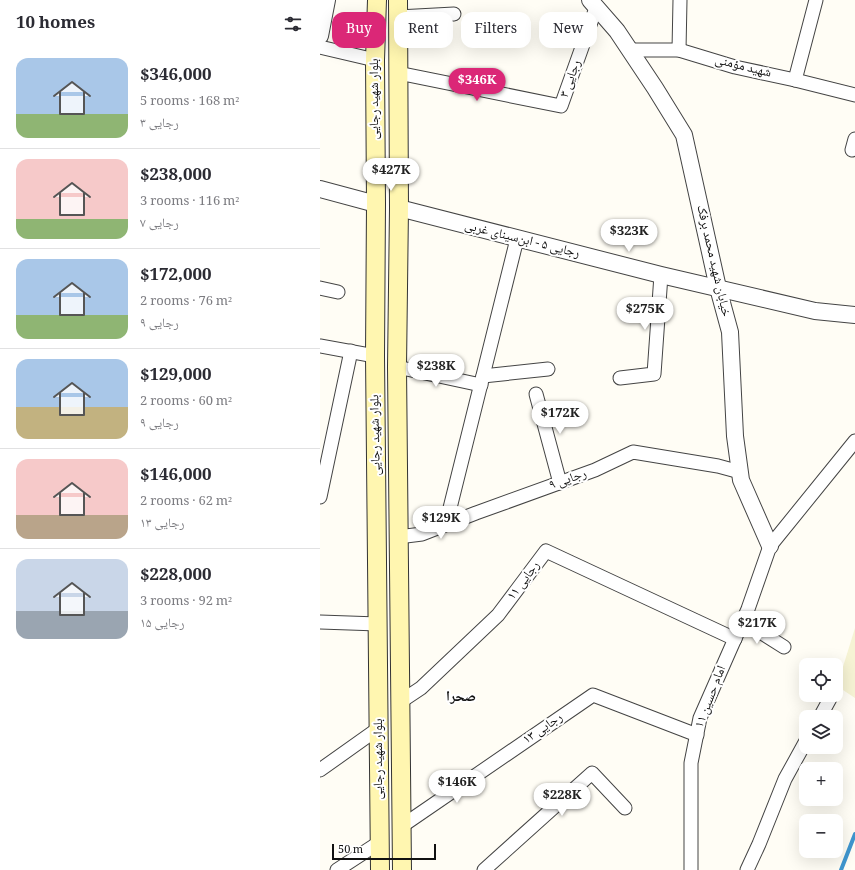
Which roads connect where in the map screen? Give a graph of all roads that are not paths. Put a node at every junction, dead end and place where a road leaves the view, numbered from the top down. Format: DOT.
graph roads {
  1 [pos="327,0"];
  2 [pos="377,0"];
  3 [pos="680,0"];
  4 [pos="816,0"];
  5 [pos="593,4"];
  6 [pos="398,8"];
  7 [pos="454,14"];
  8 [pos="320,36"];
  9 [pos="320,47"];
  10 [pos="630,50"];
  11 [pos="679,50"];
  12 [pos="375,60"];
  13 [pos="398,73"];
  14 [pos="795,80"];
  15 [pos="855,95"];
  16 [pos="320,189"];
  17 [pos="376,204"];
  18 [pos="399,208"];
  19 [pos="518,239"];
  20 [pos="661,275"];
  21 [pos="320,288"];
  22 [pos="718,288"];
  23 [pos="338,292"];
  24 [pos="855,315"];
  25 [pos="320,346"];
  26 [pos="351,351"];
  27 [pos="375,356"];
  28 [pos="397,367"];
  29 [pos="548,369"];
  30 [pos="620,378"];
  31 [pos="482,381"];
  32 [pos="536,394"];
  33 [pos="855,441"];
  34 [pos="740,472"];
  35 [pos="560,483"];
  36 [pos="320,497"];
  37 [pos="446,524"];
  38 [pos="398,537"];
  39 [pos="770,546"];
  40 [pos="743,621"];
  41 [pos="320,622"];
  42 [pos="378,624"];
  43 [pos="735,639"];
  44 [pos="784,647"];
  45 [pos="400,702"];
  46 [pos="379,728"];
  47 [pos="697,735"];
  48 [pos="799,754"];
  49 [pos="320,770"];
  50 [pos="625,808"];
  51 [pos="402,826"];
  52 [pos="380,842"];
  53 [pos="337,870"];
  54 [pos="380,870"];
  55 [pos="402,870"];
  56 [pos="484,870"];
  57 [pos="691,870"];
  58 [pos="747,870"];
  1 -- 8 [label="street"];
  2 -- 12 [label="main road, بلوار شهید رجایی"];
  3 -- 11 [label="street"];
  4 -- 14 [label="street"];
  5 -- 10 [label="street, خیابان شهید محمد برفک"];
  5 -- 13 [label="street, رجایی ۳"];
  6 -- 7 [label="street"];
  6 -- 13 [label="main road, بلوار شهید رجایی"];
  9 -- 12 [label="street"];
  10 -- 11 [label="street, شهید مؤمنی"];
  10 -- 22 [label="street, خیابان شهید محمد برفک"];
  11 -- 14 [label="street, شهید مؤمنی"];
  12 -- 17 [label="main road, بلوار شهید رجایی"];
  13 -- 18 [label="main road, بلوار شهید رجایی"];
  14 -- 15 [label="street, شهید مؤمنی"];
  16 -- 17 [label="street"];
  17 -- 18 [label="main road"];
  17 -- 27 [label="main road, بلوار شهید رجایی"];
  18 -- 19 [label="street, رجایی ۵ - ابن‌سینای غربی"];
  18 -- 28 [label="main road, بلوار شهید رجایی"];
  19 -- 20 [label="street, رجایی ۵ - ابن‌سینای غربی"];
  19 -- 31 [label="street"];
  20 -- 22 [label="street, رجایی ۵ - ابن‌سینای غربی"];
  20 -- 30 [label="street"];
  21 -- 23 [label="street"];
  22 -- 24 [label="street, رجایی ۵ - ابن‌سینای غربی"];
  22 -- 34 [label="street, خیابان شهید محمد برفک"];
  25 -- 26 [label="street"];
  26 -- 27 [label="street"];
  26 -- 36 [label="street"];
  27 -- 42 [label="main road, بلوار شهید رجایی"];
  28 -- 31 [label="street"];
  28 -- 38 [label="main road, بلوار شهید رجایی"];
  29 -- 31 [label="street"];
  31 -- 37 [label="street"];
  32 -- 35 [label="street"];
  33 -- 39 [label="street, امام حسین ۱۱"];
  34 -- 35 [label="street, رجایی ۹"];
  34 -- 39 [label="street, خیابان شهید محمد برفک"];
  35 -- 37 [label="street, رجایی ۹"];
  37 -- 38 [label="street, رجایی ۹"];
  38 -- 45 [label="main road, بلوار شهید رجایی"];
  39 -- 40 [label="street, امام حسین ۱۱"];
  40 -- 43 [label="street, امام حسین ۱۱"];
  40 -- 44 [label="street"];
  41 -- 42 [label="street"];
  42 -- 46 [label="main road, بلوار شهید رجایی"];
  43 -- 45 [label="street, رجایی ۱۱"];
  43 -- 47 [label="street, امام حسین ۱۱"];
  45 -- 51 [label="main road, بلوار شهید رجایی"];
  46 -- 49 [label="street"];
  46 -- 52 [label="main road, بلوار شهید رجایی"];
  47 -- 51 [label="street, رجایی ۱۳"];
  47 -- 57 [label="street, امام حسین ۱۱"];
  48 -- 58 [label="street"];
  50 -- 56 [label="street"];
  51 -- 55 [label="main road, بلوار شهید رجایی"];
  52 -- 53 [label="street"];
  52 -- 54 [label="main road, بلوار شهید رجایی"];
}
